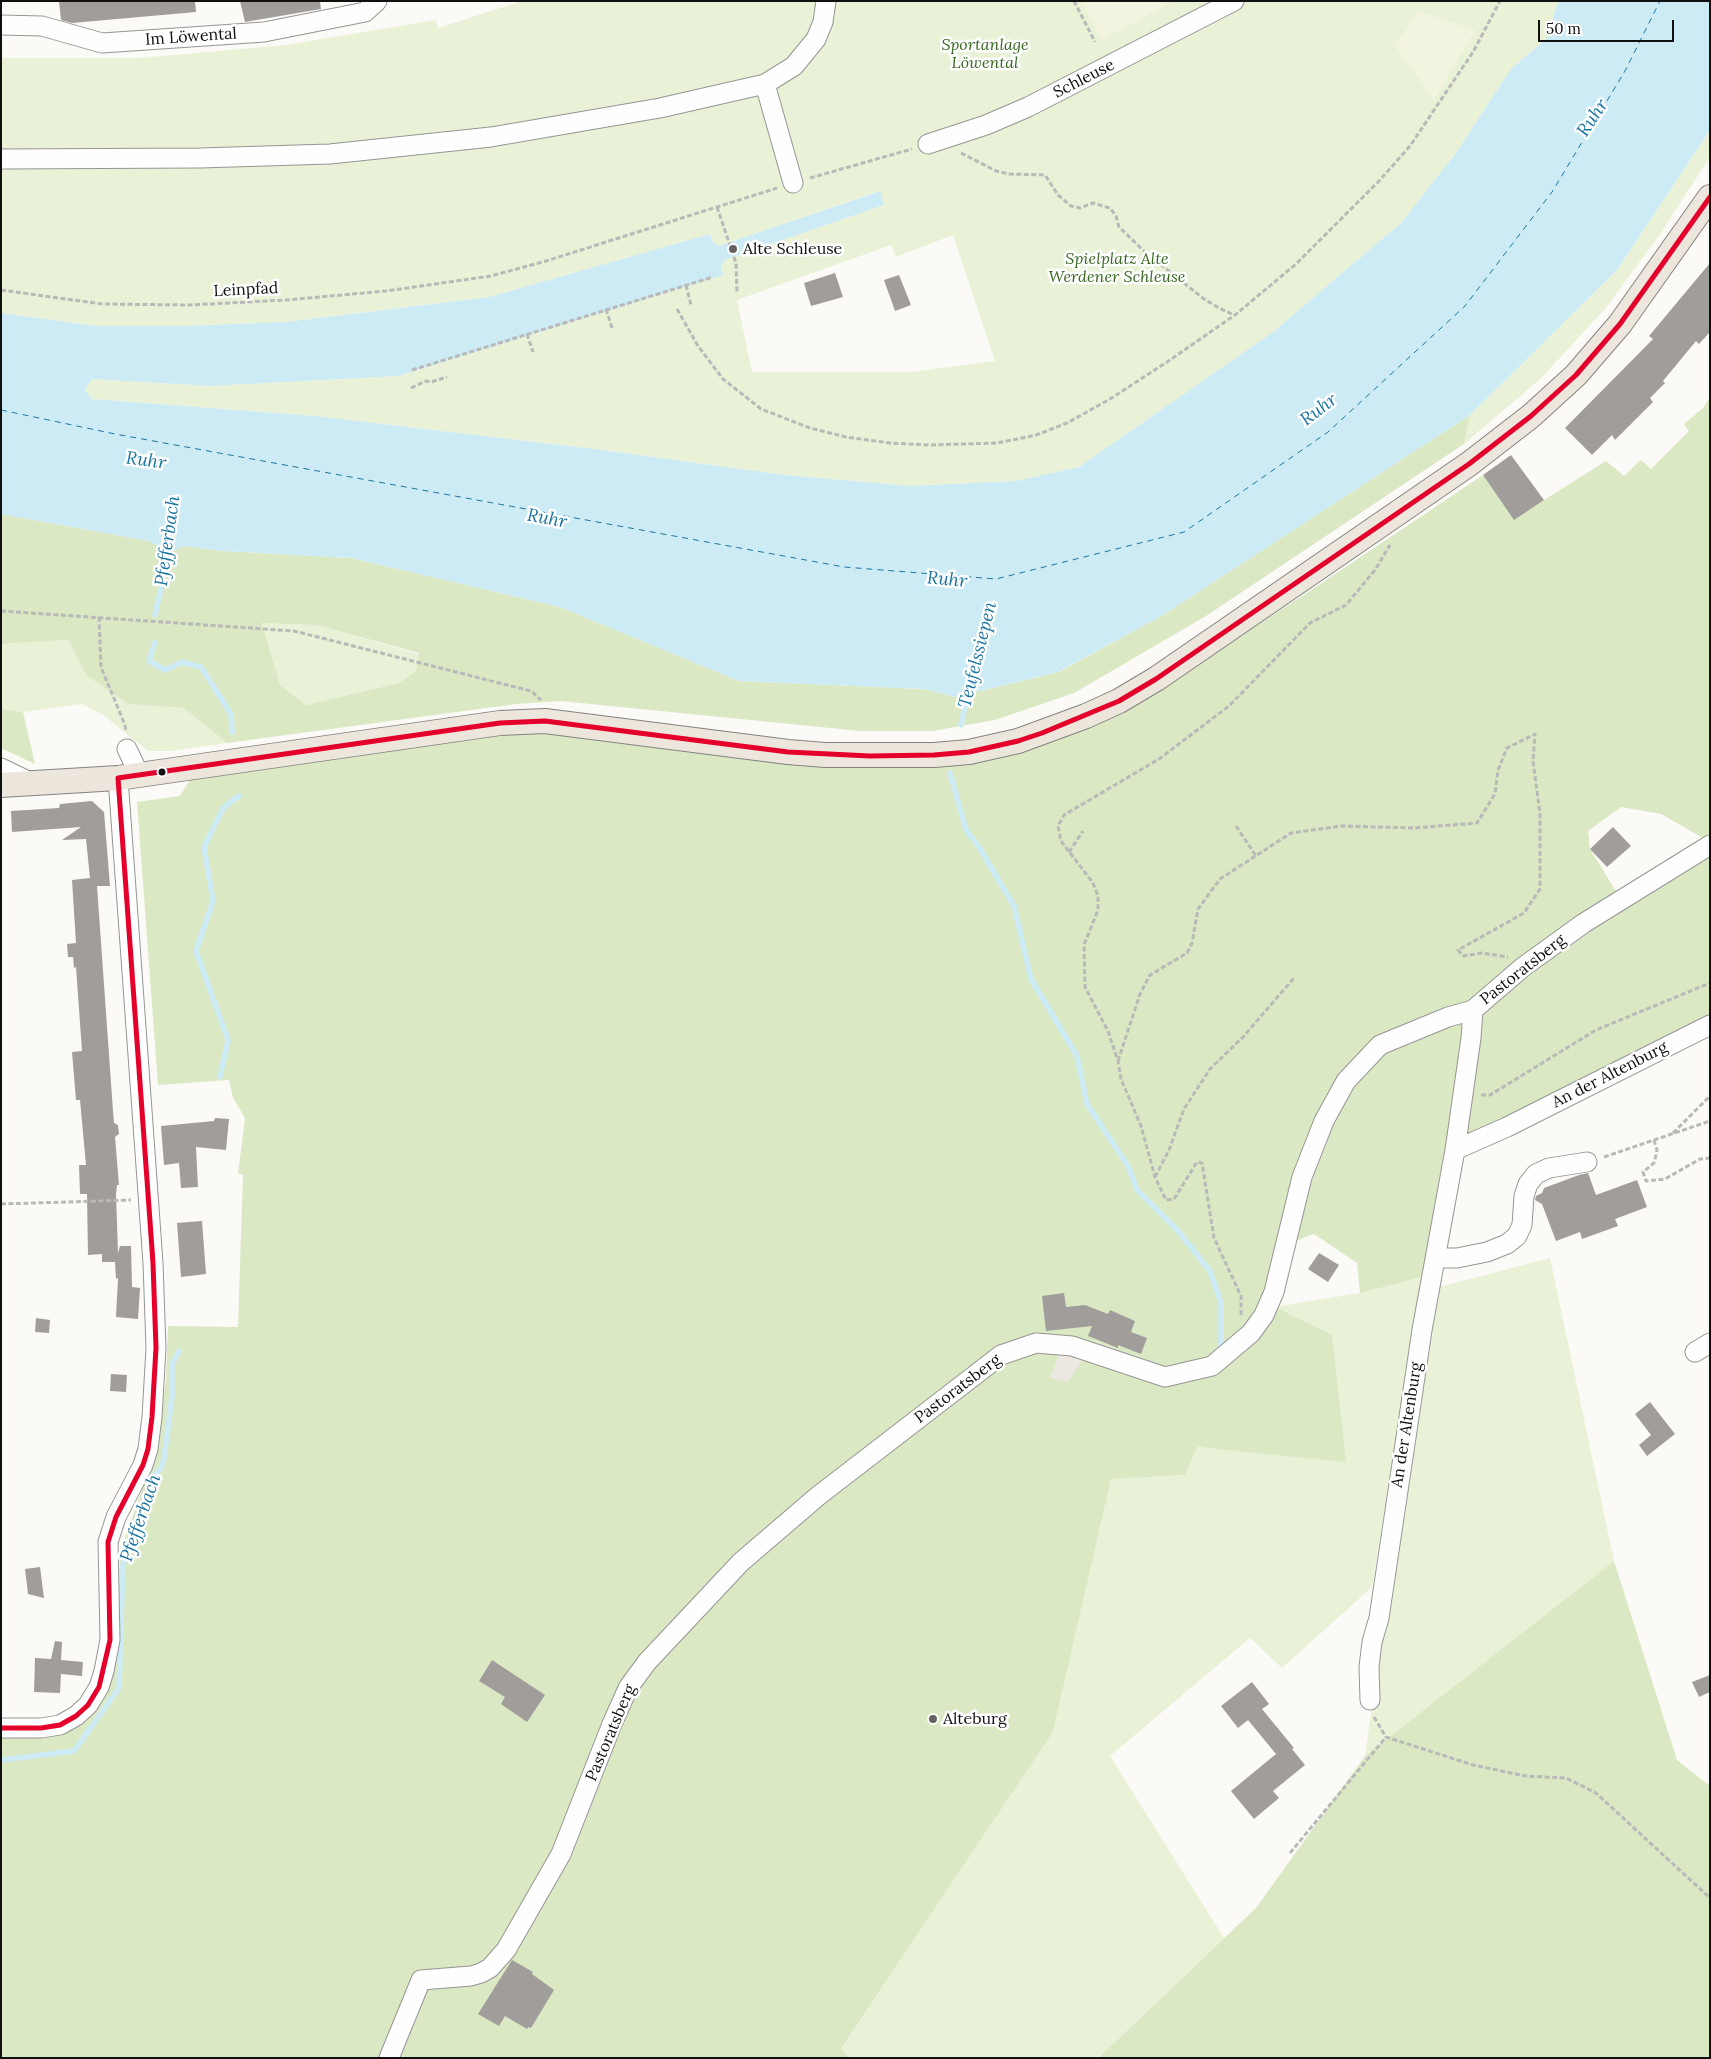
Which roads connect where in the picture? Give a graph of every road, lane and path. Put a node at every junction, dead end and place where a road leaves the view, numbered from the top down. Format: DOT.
graph roads {
  1 [pos="377,1"];
  2 [pos="826,1"];
  3 [pos="1074,1"];
  4 [pos="1234,1"];
  5 [pos="1500,1"];
  6 [pos="1,25"];
  7 [pos="1095,42"];
  8 [pos="765,84"];
  9 [pos="932,143"];
  10 [pos="1,159"];
  11 [pos="793,183"];
  12 [pos="1710,197"];
  13 [pos="717,207"];
  14 [pos="713,276"];
  15 [pos="686,285"];
  16 [pos="1,290"];
  17 [pos="736,292"];
  18 [pos="691,305"];
  19 [pos="606,309"];
  20 [pos="678,309"];
  21 [pos="1235,315"];
  22 [pos="612,328"];
  23 [pos="527,334"];
  24 [pos="533,352"];
  25 [pos="412,370"];
  26 [pos="447,377"];
  27 [pos="411,388"];
  28 [pos="1393,540"];
  29 [pos="1,611"];
  30 [pos="99,617"];
  31 [pos="545,721"];
  32 [pos="127,749"];
  33 [pos="1,768"];
  34 [pos="128,776"];
  35 [pos="33,783"];
  36 [pos="1,785"];
  37 [pos="1236,826"];
  38 [pos="1083,831"];
  39 [pos="1710,845"];
  40 [pos="1069,852"];
  41 [pos="1256,856"];
  42 [pos="1523,968"];
  43 [pos="1294,978"];
  44 [pos="1710,983"];
  45 [pos="1473,1010"];
  46 [pos="1710,1025"];
  47 [pos="1118,1061"];
  48 [pos="1462,1095"];
  49 [pos="1710,1096"];
  50 [pos="1710,1121"];
  51 [pos="1672,1134"];
  52 [pos="1654,1140"];
  53 [pos="1455,1150"];
  54 [pos="1710,1158"];
  55 [pos="1587,1162"];
  56 [pos="1155,1177"];
  57 [pos="149,1199"];
  58 [pos="1,1204"];
  59 [pos="1435,1258"];
  60 [pos="1240,1324"];
  61 [pos="1370,1700"];
  62 [pos="1,1728"];
  63 [pos="1386,1737"];
  64 [pos="1290,1853"];
  65 [pos="1710,1898"];
  66 [pos="389,2058"];
  1 -- 6 [label="street, Im Löwental"];
  2 -- 8 [label="street"];
  3 -- 7 [label="path"];
  4 -- 9 [label="street, Schleuse"];
  5 -- 21 [label="path"];
  8 -- 10 [label="street"];
  8 -- 11 [label="street"];
  9 -- 11 [label="path, Leinpfad"];
  9 -- 21 [label="path"];
  11 -- 13 [label="path, Leinpfad"];
  12 -- 31 [label="main road"];
  13 -- 16 [label="path, Leinpfad"];
  13 -- 17 [label="path"];
  14 -- 15 [label="path"];
  15 -- 18 [label="path"];
  15 -- 19 [label="path"];
  19 -- 22 [label="path"];
  19 -- 23 [label="path"];
  20 -- 21 [label="path"];
  23 -- 24 [label="path"];
  23 -- 25 [label="path"];
  26 -- 27 [label="path"];
  28 -- 40 [label="path"];
  29 -- 30 [label="path"];
  30 -- 31 [label="path"];
  30 -- 32 [label="path"];
  31 -- 34 [label="main road"];
  32 -- 34 [label="street"];
  33 -- 35 [label="street"];
  34 -- 35 [label="main road"];
  34 -- 57 [label="street"];
  35 -- 36 [label="main road"];
  37 -- 41 [label="path"];
  38 -- 40 [label="path"];
  39 -- 42 [label="street, Pastoratsberg"];
  40 -- 47 [label="path"];
  41 -- 42 [label="path"];
  41 -- 47 [label="path"];
  42 -- 45 [label="street, Pastoratsberg"];
  43 -- 56 [label="path"];
  44 -- 48 [label="path"];
  45 -- 48 [label="street, An der Altenburg"];
  45 -- 66 [label="street, Pastoratsberg"];
  46 -- 53 [label="street, An der Altenburg"];
  47 -- 56 [label="path"];
  48 -- 53 [label="street, An der Altenburg"];
  49 -- 51 [label="path"];
  50 -- 51 [label="path"];
  51 -- 52 [label="path"];
  52 -- 54 [label="path"];
  52 -- 55 [label="path"];
  53 -- 59 [label="street, An der Altenburg"];
  55 -- 59 [label="street"];
  56 -- 60 [label="path"];
  57 -- 58 [label="path"];
  57 -- 62 [label="street"];
  59 -- 61 [label="street, An der Altenburg"];
  61 -- 63 [label="path"];
  63 -- 64 [label="path"];
  63 -- 65 [label="path"];
}
